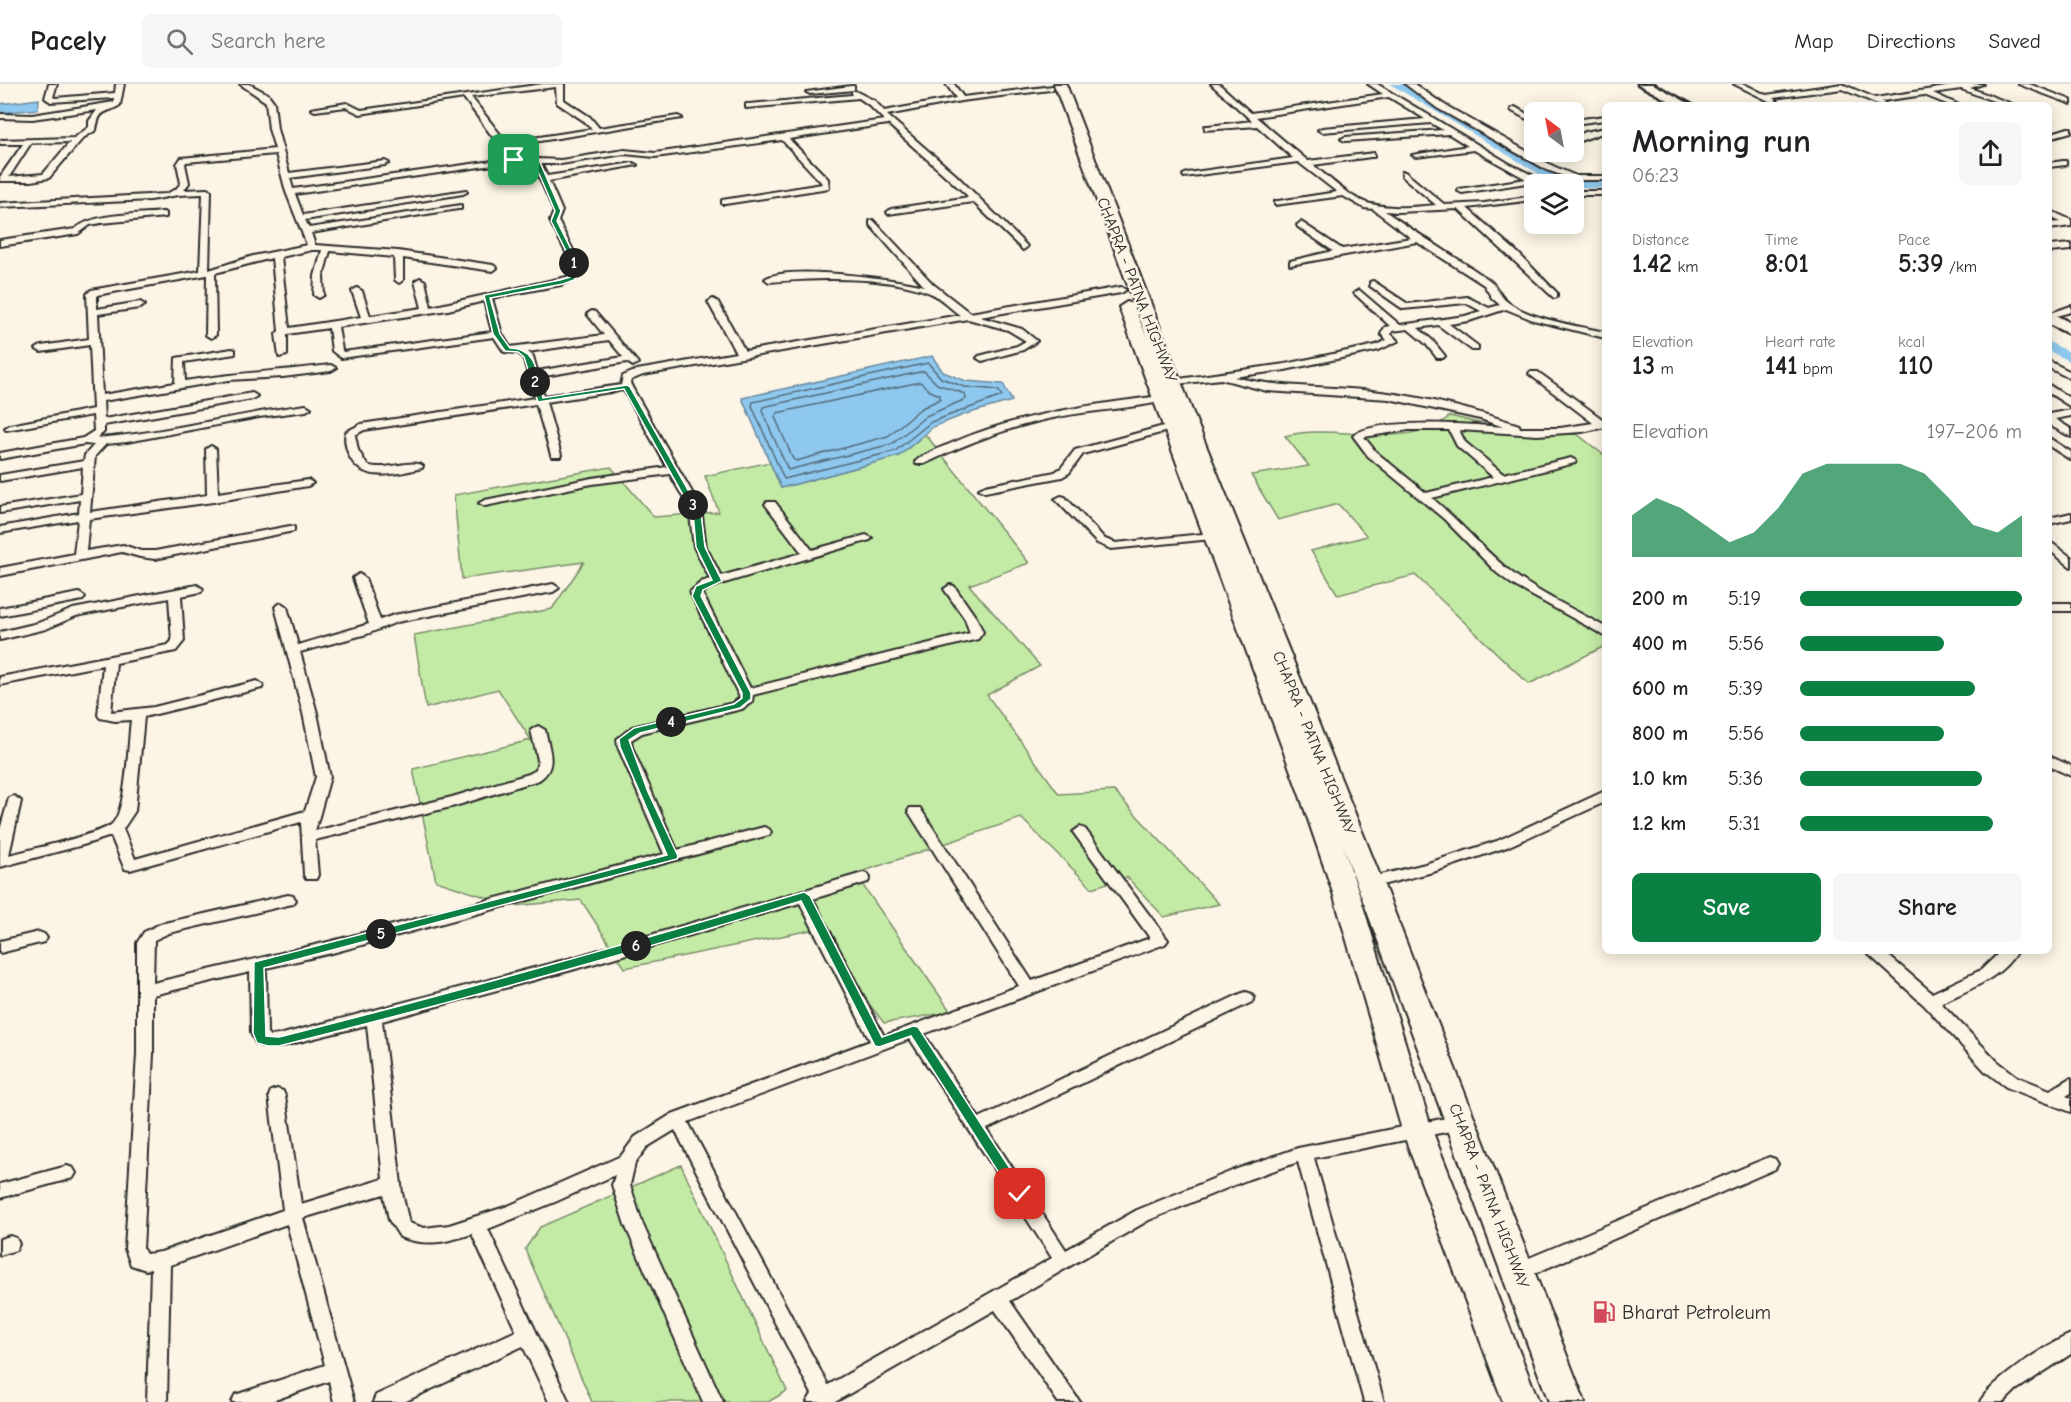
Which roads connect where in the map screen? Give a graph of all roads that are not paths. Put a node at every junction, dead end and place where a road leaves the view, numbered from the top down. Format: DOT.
graph roads {
  1 [pos="53,84"];
  2 [pos="120,84"];
  3 [pos="243,84"];
  4 [pos="560,84"];
  5 [pos="950,84"];
  6 [pos="1215,84"];
  7 [pos="1372,84"];
  8 [pos="1409,84"];
  9 [pos="1632,84"];
  10 [pos="1644,84"];
  11 [pos="1738,84"];
  12 [pos="1936,84"];
  13 [pos="1979,84"];
  14 [pos="2022,84"];
  15 [pos="1053,85"];
  16 [pos="1839,85"];
  17 [pos="850,86"];
  18 [pos="1961,87"];
  19 [pos="1947,89"];
  20 [pos="1924,93"];
  21 [pos="119,95"];
  22 [pos="784,95"];
  23 [pos="1390,95"];
  24 [pos="466,96"];
  25 [pos="860,96"];
  26 [pos="1765,97"];
  27 [pos="961,99"];
  28 [pos="1874,100"];
  29 [pos="1668,102"];
  30 [pos="1680,102"];
  31 [pos="1775,102"];
  32 [pos="1879,102"];
  33 [pos="1947,102"];
  34 [pos="2003,102"];
  35 [pos="2071,102"];
  36 [pos="749,106"];
  37 [pos="102,109"];
  38 [pos="315,109"];
  39 [pos="1515,109"];
  40 [pos="1524,115"];
  41 [pos="0,116"];
  42 [pos="1251,116"];
  43 [pos="678,118"];
  44 [pos="886,118"];
  45 [pos="1602,118"];
  46 [pos="1431,121"];
  47 [pos="1584,121"];
  48 [pos="1260,123"];
  49 [pos="1208,128"];
  50 [pos="1322,130"];
  51 [pos="2071,130"];
  52 [pos="598,131"];
  53 [pos="1602,131"];
  54 [pos="1450,132"];
  55 [pos="2052,135"];
  56 [pos="1584,136"];
  57 [pos="784,138"];
  58 [pos="1345,139"];
  59 [pos="76,140"];
  60 [pos="0,141"];
  61 [pos="27,143"];
  62 [pos="503,145"];
  63 [pos="1476,147"];
  64 [pos="279,151"];
  65 [pos="1524,151"];
  66 [pos="1520,152"];
  67 [pos="1416,154"];
  68 [pos="1371,155"];
  69 [pos="517,160"];
  70 [pos="536,160"];
  71 [pos="1303,162"];
  72 [pos="385,163"];
  73 [pos="2063,163"];
  74 [pos="633,165"];
  75 [pos="2052,165"];
  76 [pos="1405,174"];
  77 [pos="1187,175"];
  78 [pos="1524,175"];
  79 [pos="286,176"];
  80 [pos="544,178"];
  81 [pos="1602,178"];
  82 [pos="2,179"];
  83 [pos="1524,181"];
  84 [pos="1462,191"];
  85 [pos="290,192"];
  86 [pos="463,192"];
  87 [pos="179,193"];
  88 [pos="1344,193"];
  89 [pos="1584,193"];
  90 [pos="1602,194"];
  91 [pos="974,199"];
  92 [pos="1524,199"];
  93 [pos="725,202"];
  94 [pos="1278,203"];
  95 [pos="0,205"];
  96 [pos="1442,206"];
  97 [pos="1459,206"];
  98 [pos="458,207"];
  99 [pos="1377,209"];
  100 [pos="891,212"];
  101 [pos="2052,214"];
  102 [pos="163,215"];
  103 [pos="300,218"];
  104 [pos="873,223"];
  105 [pos="2069,223"];
  106 [pos="1301,225"];
  107 [pos="2052,226"];
  108 [pos="306,231"];
  109 [pos="1419,239"];
  110 [pos="0,243"];
  111 [pos="312,247"];
  112 [pos="1023,247"];
  113 [pos="2071,247"];
  114 [pos="327,248"];
  115 [pos="2052,249"];
  116 [pos="1341,253"];
  117 [pos="398,254"];
  118 [pos="276,255"];
  119 [pos="1293,263"];
  120 [pos="493,268"];
  121 [pos="208,273"];
  122 [pos="769,279"];
  123 [pos="399,280"];
  124 [pos="420,281"];
  125 [pos="1373,284"];
  126 [pos="1121,290"];
  127 [pos="357,291"];
  128 [pos="938,292"];
  129 [pos="1359,293"];
  130 [pos="319,295"];
  131 [pos="1554,295"];
  132 [pos="487,296"];
  133 [pos="713,302"];
  134 [pos="140,305"];
  135 [pos="1506,306"];
  136 [pos="427,310"];
  137 [pos="93,312"];
  138 [pos="1489,312"];
  139 [pos="592,314"];
  140 [pos="969,316"];
  141 [pos="367,320"];
  142 [pos="1440,322"];
  143 [pos="333,326"];
  144 [pos="1410,326"];
  145 [pos="1397,327"];
  146 [pos="284,332"];
  147 [pos="211,334"];
  148 [pos="496,334"];
  149 [pos="1602,334"];
  150 [pos="609,337"];
  151 [pos="94,341"];
  152 [pos="1474,348"];
  153 [pos="41,350"];
  154 [pos="520,350"];
  155 [pos="232,352"];
  156 [pos="282,355"];
  157 [pos="742,355"];
  158 [pos="1440,356"];
  159 [pos="982,358"];
  160 [pos="629,359"];
  161 [pos="2052,366"];
  162 [pos="332,368"];
  163 [pos="640,372"];
  164 [pos="1534,374"];
  165 [pos="533,375"];
  166 [pos="2071,376"];
  167 [pos="1222,377"];
  168 [pos="180,385"];
  169 [pos="627,387"];
  170 [pos="2052,390"];
  171 [pos="1166,391"];
  172 [pos="252,396"];
  173 [pos="97,399"];
  174 [pos="540,400"];
  175 [pos="2067,401"];
  176 [pos="306,408"];
  177 [pos="98,411"];
  178 [pos="2071,413"];
  179 [pos="2052,418"];
  180 [pos="2052,422"];
  181 [pos="98,423"];
  182 [pos="1602,424"];
  183 [pos="1602,425"];
  184 [pos="10,428"];
  185 [pos="1171,428"];
  186 [pos="1454,428"];
  187 [pos="1525,431"];
  188 [pos="2070,434"];
  189 [pos="2052,440"];
  190 [pos="86,441"];
  191 [pos="102,442"];
  192 [pos="2052,443"];
  193 [pos="211,449"];
  194 [pos="556,455"];
  195 [pos="0,456"];
  196 [pos="2071,457"];
  197 [pos="1570,461"];
  198 [pos="920,462"];
  199 [pos="89,463"];
  200 [pos="418,465"];
  201 [pos="672,470"];
  202 [pos="0,478"];
  203 [pos="1501,478"];
  204 [pos="308,483"];
  205 [pos="985,489"];
  206 [pos="86,496"];
  207 [pos="1424,497"];
  208 [pos="213,499"];
  209 [pos="1061,499"];
  210 [pos="485,503"];
  211 [pos="771,504"];
  212 [pos="0,510"];
  213 [pos="84,515"];
  214 [pos="2071,516"];
  215 [pos="2052,520"];
  216 [pos="290,529"];
  217 [pos="0,530"];
  218 [pos="1212,536"];
  219 [pos="866,538"];
  220 [pos="2052,547"];
  221 [pos="809,554"];
  222 [pos="80,556"];
  223 [pos="2071,563"];
  224 [pos="0,572"];
  225 [pos="359,578"];
  226 [pos="717,581"];
  227 [pos="553,588"];
  228 [pos="197,589"];
  229 [pos="950,589"];
  230 [pos="175,593"];
  231 [pos="79,597"];
  232 [pos="281,607"];
  233 [pos="2071,607"];
  234 [pos="2052,608"];
  235 [pos="0,612"];
  236 [pos="376,626"];
  237 [pos="1602,630"];
  238 [pos="0,636"];
  239 [pos="293,650"];
  240 [pos="110,660"];
  241 [pos="0,681"];
  242 [pos="257,685"];
  243 [pos="746,693"];
  244 [pos="138,715"];
  245 [pos="538,730"];
  246 [pos="2052,762"];
  247 [pos="2071,772"];
  248 [pos="1602,797"];
  249 [pos="14,801"];
  250 [pos="915,811"];
  251 [pos="309,815"];
  252 [pos="116,829"];
  253 [pos="764,832"];
  254 [pos="1080,832"];
  255 [pos="308,837"];
  256 [pos="673,856"];
  257 [pos="0,862"];
  258 [pos="311,874"];
  259 [pos="864,878"];
  260 [pos="1370,883"];
  261 [pos="804,896"];
  262 [pos="288,900"];
  263 [pos="39,938"];
  264 [pos="0,947"];
  265 [pos="1876,954"];
  266 [pos="2008,954"];
  267 [pos="258,965"];
  268 [pos="1028,988"];
  269 [pos="144,991"];
  270 [pos="1246,998"];
  271 [pos="1930,1001"];
  272 [pos="374,1018"];
  273 [pos="913,1030"];
  274 [pos="879,1043"];
  275 [pos="2071,1085"];
  276 [pos="277,1096"];
  277 [pos="2053,1096"];
  278 [pos="2071,1105"];
  279 [pos="678,1119"];
  280 [pos="1461,1122"];
  281 [pos="976,1127"];
  282 [pos="1417,1130"];
  283 [pos="1304,1153"];
  284 [pos="627,1161"];
  285 [pos="1769,1164"];
  286 [pos="67,1173"];
  287 [pos="392,1184"];
  288 [pos="0,1191"];
  289 [pos="293,1214"];
  290 [pos="478,1227"];
  291 [pos="161,1260"];
  292 [pos="1063,1260"];
  293 [pos="1517,1272"];
  294 [pos="998,1298"];
  295 [pos="528,1334"];
  296 [pos="2071,1343"];
  297 [pos="336,1370"];
  298 [pos="820,1400"];
  299 [pos="157,1402"];
  300 [pos="242,1402"];
  301 [pos="344,1402"];
  302 [pos="383,1402"];
  303 [pos="559,1402"];
  304 [pos="713,1402"];
  305 [pos="1070,1402"];
  306 [pos="1374,1402"];
  307 [pos="1521,1402"];
  308 [pos="1567,1402"];
  309 [pos="1990,1402"];
  1 -- 21 [label="street"];
  2 -- 21 [label="street"];
  3 -- 64 [label="street"];
  4 -- 24 [label="street"];
  4 -- 52 [label="street"];
  5 -- 27 [label="street"];
  6 -- 42 [label="street"];
  7 -- 23 [label="street"];
  8 -- 66 [label="street"];
  9 -- 29 [label="main road"];
  10 -- 30 [label="main road"];
  11 -- 26 [label="street"];
  12 -- 19 [label="street"];
  13 -- 18 [label="street"];
  14 -- 35 [label="street"];
  15 -- 27 [label="street"];
  15 -- 126 [label="highway, CHAPRA - PATNA HIGHWAY"];
  15 -- 171 [label="highway, CHAPRA - PATNA HIGHWAY"];
  16 -- 26 [label="street"];
  16 -- 28 [label="street"];
  17 -- 22 [label="street"];
  17 -- 25 [label="street"];
  18 -- 19 [label="street"];
  18 -- 34 [label="street"];
  19 -- 20 [label="street"];
  20 -- 28 [label="street"];
  20 -- 33 [label="street"];
  21 -- 37 [label="street"];
  23 -- 42 [label="street"];
  23 -- 46 [label="street"];
  24 -- 38 [label="street"];
  24 -- 62 [label="street"];
  25 -- 36 [label="street"];
  25 -- 44 [label="street"];
  26 -- 31 [label="street"];
  27 -- 44 [label="street"];
  28 -- 32 [label="street"];
  37 -- 41 [label="street"];
  37 -- 59 [label="street"];
  39 -- 40 [label="street"];
  42 -- 48 [label="street"];
  43 -- 52 [label="street"];
  44 -- 57 [label="street"];
  44 -- 91 [label="street"];
  45 -- 47 [label="street"];
  46 -- 50 [label="street"];
  46 -- 54 [label="street"];
  48 -- 49 [label="street"];
  48 -- 71 [label="street"];
  51 -- 55 [label="street"];
  52 -- 62 [label="street"];
  53 -- 56 [label="street"];
  54 -- 58 [label="street"];
  54 -- 63 [label="street"];
  57 -- 70 [label="street"];
  57 -- 93 [label="street"];
  59 -- 61 [label="street"];
  59 -- 82 [label="street"];
  60 -- 61 [label="street"];
  61 -- 82 [label="street"];
  62 -- 69 [label="street"];
  63 -- 67 [label="street"];
  63 -- 78 [label="street"];
  64 -- 79 [label="street"];
  64 -- 87 [label="street"];
  65 -- 66 [label="street"];
  66 -- 81 [label="street"];
  68 -- 71 [label="street"];
  69 -- 70 [label="street"];
  69 -- 85 [label="street"];
  70 -- 80 [label="street"];
  71 -- 77 [label="street"];
  71 -- 88 [label="street"];
  72 -- 79 [label="street"];
  73 -- 75 [label="street"];
  74 -- 80 [label="street"];
  76 -- 96 [label="street"];
  79 -- 85 [label="street"];
  80 -- 132 [label="street"];
  83 -- 84 [label="street"];
  85 -- 103 [label="street"];
  86 -- 103 [label="street"];
  87 -- 95 [label="street"];
  87 -- 121 [label="street"];
  88 -- 94 [label="street"];
  88 -- 99 [label="street"];
  89 -- 90 [label="street"];
  91 -- 100 [label="street"];
  91 -- 112 [label="street"];
  92 -- 97 [label="street"];
  96 -- 97 [label="street"];
  96 -- 99 [label="street"];
  97 -- 131 [label="street"];
  98 -- 108 [label="street"];
  99 -- 109 [label="street"];
  101 -- 105 [label="street"];
  102 -- 110 [label="street"];
  103 -- 108 [label="street"];
  104 -- 128 [label="street"];
  105 -- 107 [label="street"];
  106 -- 116 [label="street"];
  108 -- 111 [label="street"];
  109 -- 116 [label="street"];
  109 -- 135 [label="street"];
  111 -- 114 [label="street"];
  111 -- 118 [label="street"];
  113 -- 115 [label="street"];
  114 -- 117 [label="street"];
  114 -- 130 [label="street"];
  116 -- 119 [label="street"];
  117 -- 120 [label="street"];
  117 -- 123 [label="street"];
  118 -- 121 [label="street"];
  118 -- 146 [label="street"];
  121 -- 137 [label="street"];
  121 -- 147 [label="street"];
  122 -- 128 [label="street"];
  124 -- 136 [label="street"];
  125 -- 138 [label="street"];
  126 -- 140 [label="street"];
  126 -- 171 [label="highway, CHAPRA - PATNA HIGHWAY"];
  127 -- 141 [label="street"];
  128 -- 140 [label="street"];
  129 -- 145 [label="street"];
  132 -- 136 [label="street"];
  132 -- 148 [label="street"];
  133 -- 157 [label="street"];
  134 -- 137 [label="street"];
  135 -- 138 [label="street"];
  135 -- 149 [label="street"];
  136 -- 141 [label="street"];
  137 -- 151 [label="street"];
  138 -- 142 [label="street"];
  139 -- 150 [label="street"];
  140 -- 157 [label="street"];
  140 -- 159 [label="street"];
  141 -- 143 [label="street"];
  142 -- 144 [label="street"];
  142 -- 152 [label="street"];
  143 -- 146 [label="street"];
  143 -- 148 [label="street"];
  144 -- 145 [label="street"];
  144 -- 158 [label="street"];
  145 -- 167 [label="street"];
  146 -- 156 [label="street"];
  148 -- 154 [label="street"];
  150 -- 154 [label="street"];
  150 -- 160 [label="street"];
  151 -- 153 [label="street"];
  151 -- 173 [label="street"];
  154 -- 165 [label="street"];
  155 -- 168 [label="street"];
  157 -- 163 [label="street"];
  160 -- 163 [label="street"];
  160 -- 165 [label="street"];
  161 -- 166 [label="street"];
  162 -- 168 [label="street"];
  163 -- 169 [label="street"];
  164 -- 182 [label="street"];
  165 -- 174 [label="street"];
  167 -- 171 [label="street"];
  167 -- 187 [label="street"];
  168 -- 173 [label="street"];
  169 -- 174 [label="street"];
  169 -- 201 [label="street"];
  170 -- 175 [label="street"];
  171 -- 185 [label="highway, CHAPRA - PATNA HIGHWAY"];
  171 -- 198 [label="street"];
  171 -- 260 [label="highway, CHAPRA - PATNA HIGHWAY"];
  172 -- 181 [label="street"];
  173 -- 177 [label="street"];
  174 -- 194 [label="street"];
  174 -- 200 [label="street"];
  176 -- 191 [label="street"];
  177 -- 181 [label="street"];
  177 -- 184 [label="street"];
  178 -- 179 [label="street"];
  180 -- 188 [label="street"];
  181 -- 190 [label="street"];
  183 -- 187 [label="street"];
  185 -- 205 [label="street"];
  185 -- 218 [label="highway, CHAPRA - PATNA HIGHWAY"];
  186 -- 187 [label="street"];
  186 -- 203 [label="street"];
  186 -- 207 [label="street"];
  188 -- 189 [label="street"];
  190 -- 191 [label="street"];
  190 -- 195 [label="street"];
  191 -- 199 [label="street"];
  192 -- 196 [label="street"];
  193 -- 208 [label="street"];
  197 -- 203 [label="street"];
  199 -- 202 [label="street"];
  199 -- 206 [label="street"];
  201 -- 210 [label="street"];
  201 -- 226 [label="street"];
  203 -- 207 [label="street"];
  204 -- 208 [label="street"];
  206 -- 212 [label="street"];
  206 -- 213 [label="street"];
  207 -- 237 [label="street"];
  208 -- 213 [label="street"];
  209 -- 218 [label="street"];
  211 -- 221 [label="street"];
  213 -- 217 [label="street"];
  213 -- 222 [label="street"];
  214 -- 215 [label="street"];
  216 -- 222 [label="street"];
  218 -- 282 [label="highway, CHAPRA - PATNA HIGHWAY"];
  219 -- 221 [label="street"];
  220 -- 223 [label="street"];
  221 -- 226 [label="street"];
  222 -- 224 [label="street"];
  225 -- 236 [label="street"];
  226 -- 243 [label="street"];
  227 -- 236 [label="street"];
  228 -- 230 [label="street"];
  229 -- 243 [label="street"];
  230 -- 238 [label="street"];
  230 -- 240 [label="street"];
  231 -- 235 [label="street"];
  232 -- 239 [label="street"];
  233 -- 234 [label="street"];
  236 -- 239 [label="street"];
  239 -- 251 [label="street"];
  240 -- 241 [label="street"];
  240 -- 244 [label="street"];
  242 -- 244 [label="street"];
  243 -- 256 [label="street"];
  244 -- 252 [label="street"];
  245 -- 255 [label="street"];
  246 -- 247 [label="street"];
  248 -- 260 [label="street"];
  249 -- 257 [label="street"];
  250 -- 268 [label="street"];
  251 -- 252 [label="street"];
  251 -- 255 [label="street"];
  252 -- 257 [label="street"];
  253 -- 256 [label="street"];
  254 -- 268 [label="street"];
  255 -- 258 [label="street"];
  256 -- 267 [label="street"];
  259 -- 261 [label="street"];
  260 -- 280 [label="highway, CHAPRA - PATNA HIGHWAY"];
  261 -- 272 [label="street"];
  261 -- 274 [label="street"];
  262 -- 269 [label="street"];
  263 -- 264 [label="street"];
  265 -- 271 [label="street"];
  266 -- 271 [label="street"];
  267 -- 269 [label="street"];
  267 -- 272 [label="street"];
  268 -- 273 [label="street"];
  269 -- 291 [label="street"];
  270 -- 281 [label="street"];
  271 -- 277 [label="street"];
  272 -- 287 [label="street"];
  273 -- 274 [label="street"];
  273 -- 281 [label="street"];
  274 -- 279 [label="street"];
  275 -- 277 [label="street"];
  276 -- 289 [label="street"];
  277 -- 278 [label="street"];
  279 -- 284 [label="street"];
  279 -- 298 [label="street"];
  280 -- 282 [label="street"];
  280 -- 293 [label="highway, CHAPRA - PATNA HIGHWAY"];
  281 -- 292 [label="street"];
  282 -- 283 [label="street"];
  282 -- 307 [label="highway, CHAPRA - PATNA HIGHWAY"];
  283 -- 292 [label="street"];
  283 -- 306 [label="street"];
  284 -- 290 [label="street"];
  284 -- 304 [label="street"];
  285 -- 293 [label="street"];
  286 -- 288 [label="street"];
  287 -- 289 [label="street"];
  287 -- 290 [label="street"];
  289 -- 291 [label="street"];
  289 -- 297 [label="street"];
  290 -- 295 [label="street"];
  291 -- 299 [label="street"];
  292 -- 294 [label="street"];
  293 -- 308 [label="highway, CHAPRA - PATNA HIGHWAY"];
  294 -- 298 [label="street"];
  294 -- 305 [label="street"];
  295 -- 302 [label="street"];
  295 -- 303 [label="street"];
  296 -- 309 [label="street"];
  297 -- 300 [label="street"];
  297 -- 301 [label="street"];
}
